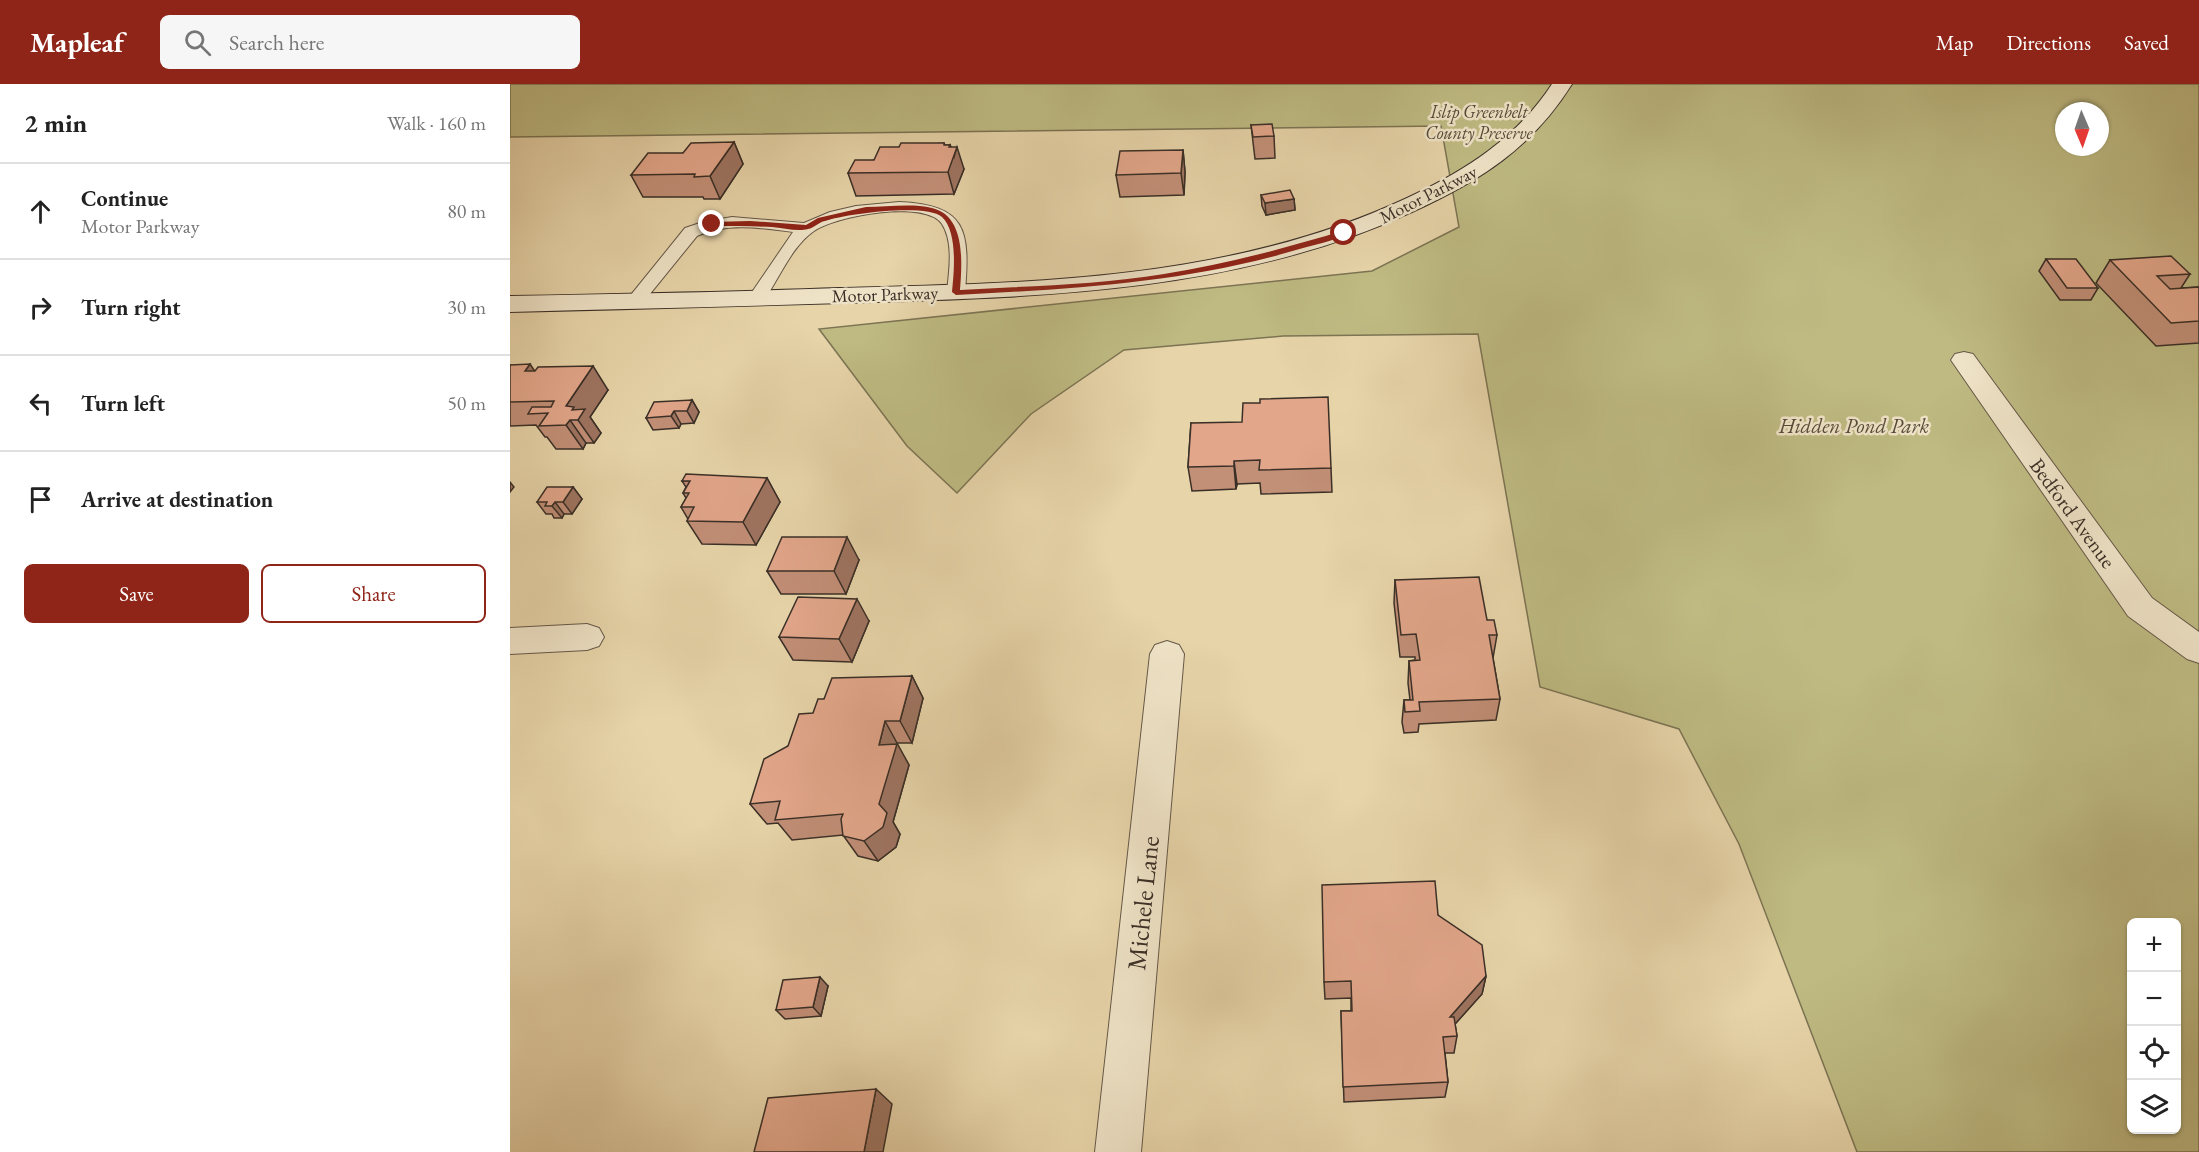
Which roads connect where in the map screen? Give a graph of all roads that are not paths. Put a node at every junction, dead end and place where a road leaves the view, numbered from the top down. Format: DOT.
graph roads {
  1 [pos="1562,84"];
  2 [pos="807,228"];
  3 [pos="956,292"];
  4 [pos="757,298"];
  5 [pos="635,301"];
  6 [pos="510,304"];
  7 [pos="1964,360"];
  8 [pos="587,636"];
  9 [pos="510,641"];
  10 [pos="2199,650"];
  11 [pos="1167,654"];
  12 [pos="1118,1152"];
  1 -- 3 [label="main road, Motor Parkway"];
  2 -- 3 [label="lane"];
  2 -- 4 [label="lane"];
  2 -- 5 [label="lane"];
  3 -- 4 [label="main road, Motor Parkway"];
  4 -- 5 [label="main road, Motor Parkway"];
  5 -- 6 [label="main road, Motor Parkway"];
  7 -- 10 [label="main road, Bedford Avenue"];
  8 -- 9 [label="main road"];
  11 -- 12 [label="main road, Michele Lane"];
}
